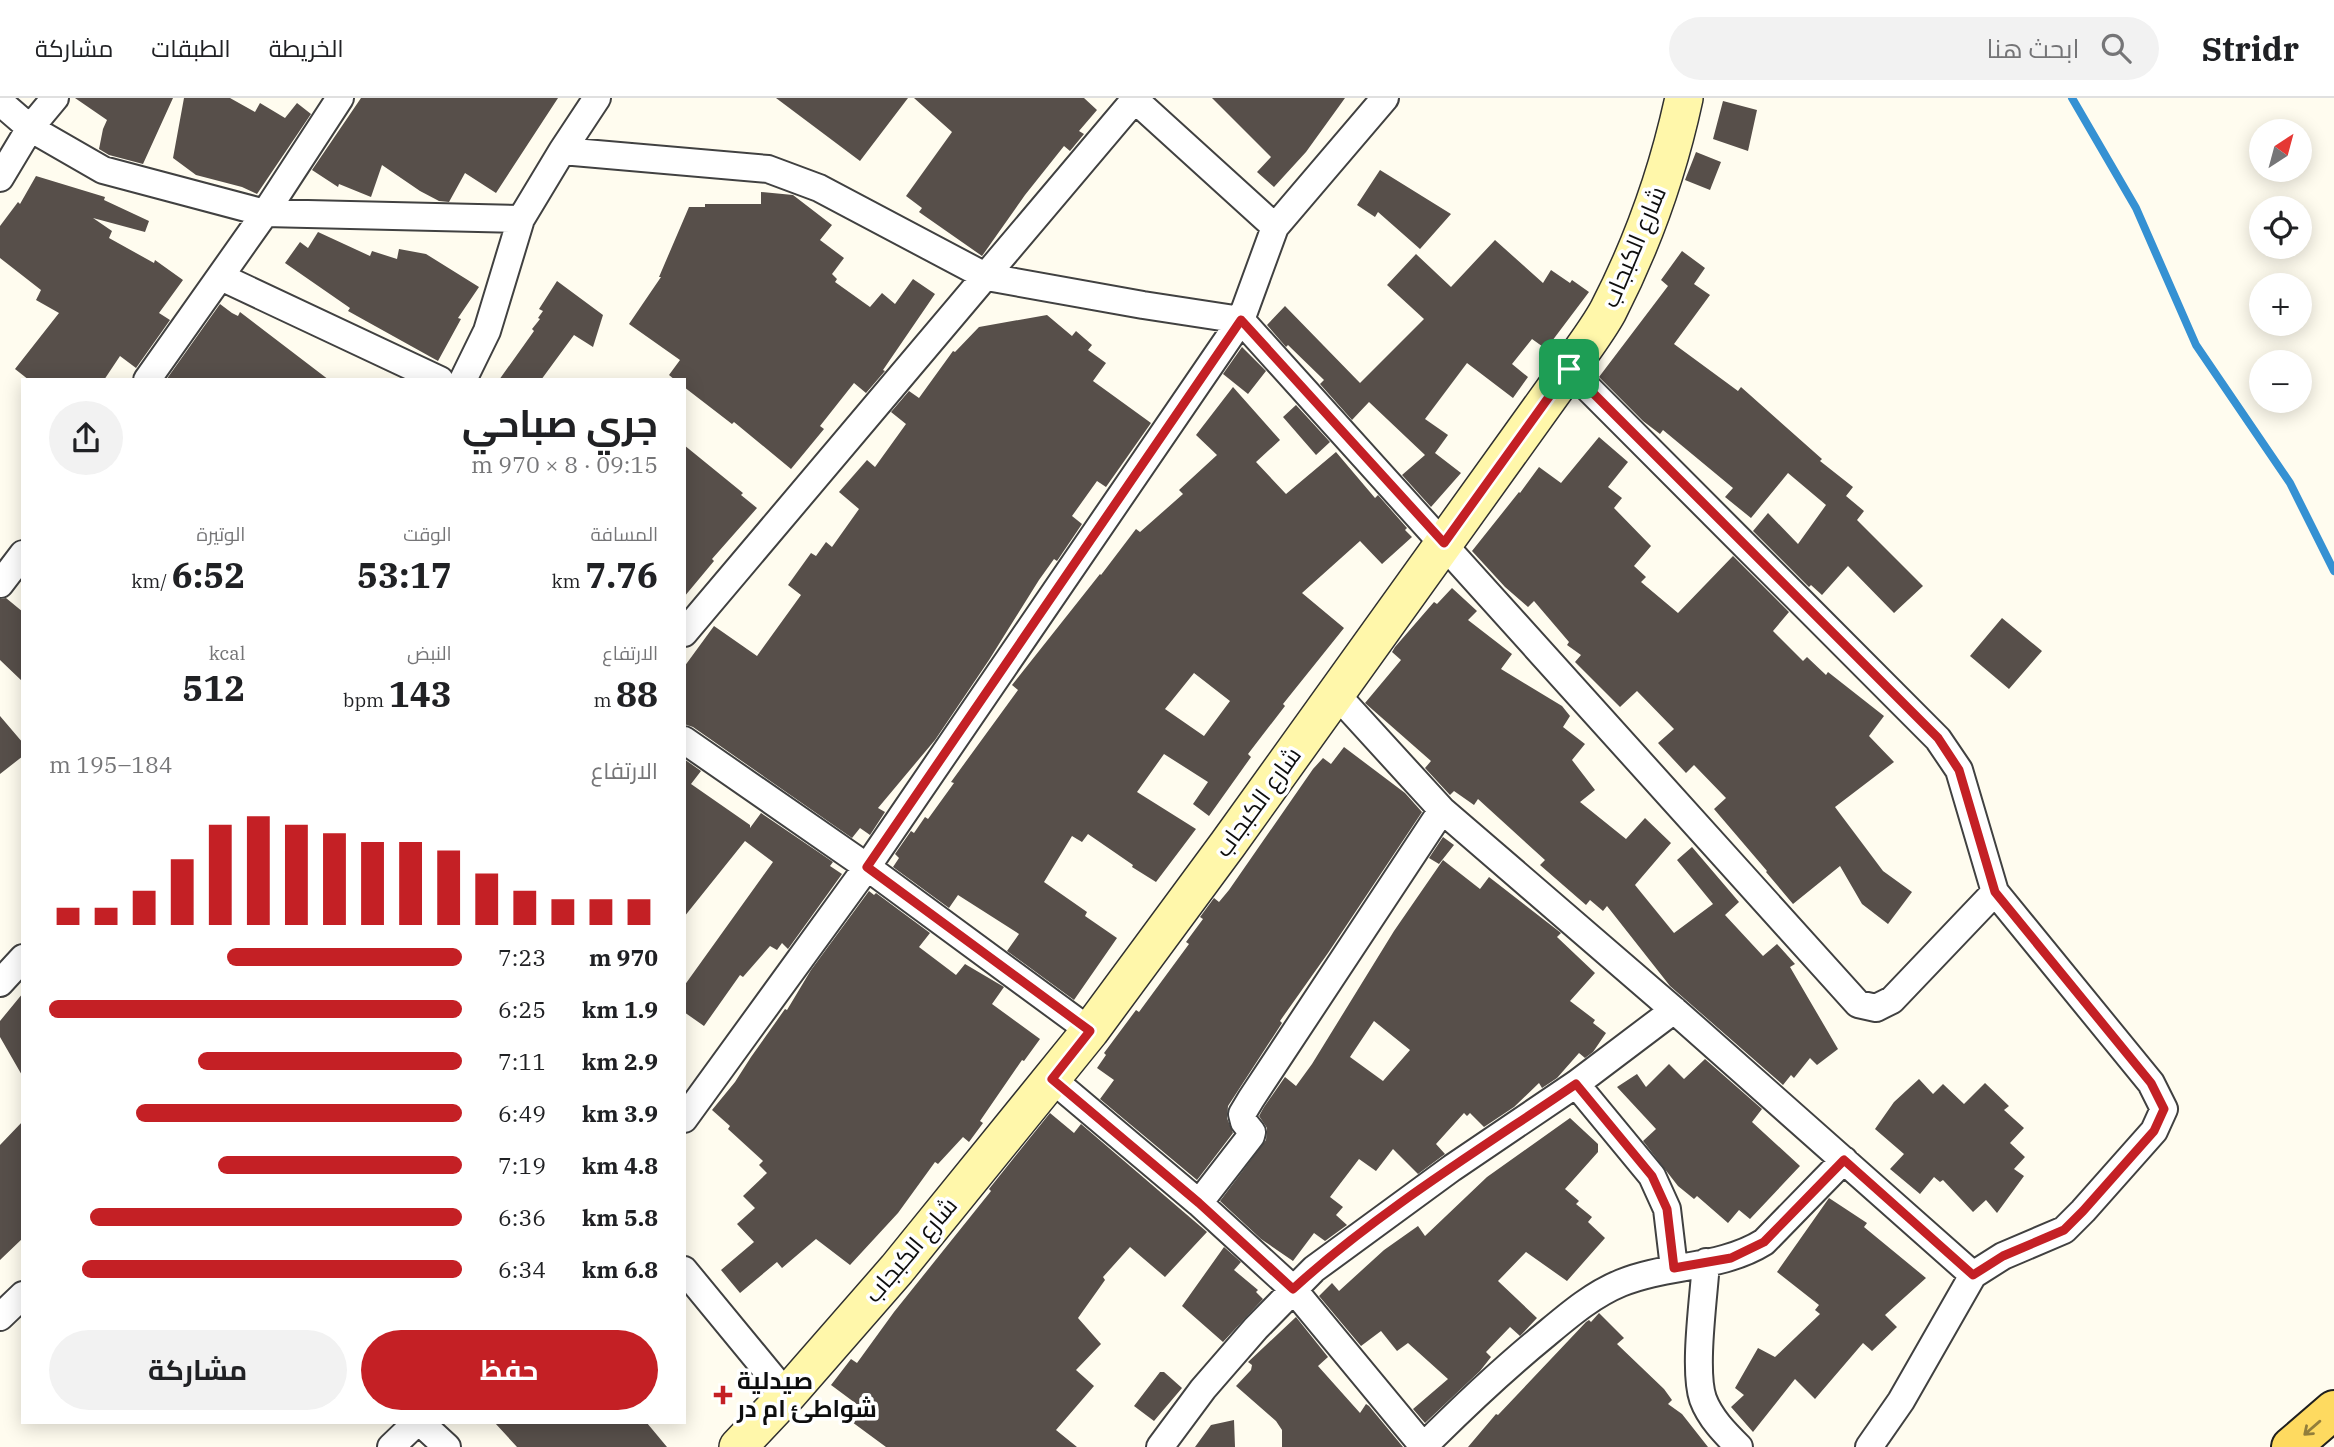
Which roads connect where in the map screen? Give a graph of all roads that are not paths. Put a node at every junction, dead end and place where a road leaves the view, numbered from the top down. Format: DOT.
graph roads {
  1 [pos="55,98"];
  2 [pos="340,98"];
  3 [pos="597,98"];
  4 [pos="1385,98"];
  5 [pos="1684,98"];
  6 [pos="1135,99"];
  7 [pos="0,102"];
  8 [pos="30,128"];
  9 [pos="562,150"];
  10 [pos="0,178"];
  11 [pos="265,213"];
  12 [pos="521,219"];
  13 [pos="1275,227"];
  14 [pos="221,277"];
  15 [pos="987,277"];
  16 [pos="1241,320"];
  17 [pos="1569,369"];
  18 [pos="148,378"];
  19 [pos="436,378"];
  20 [pos="464,378"];
  21 [pos="1444,543"];
  22 [pos="686,631"];
  23 [pos="1336,694"];
  24 [pos="686,741"];
  25 [pos="1442,810"];
  26 [pos="867,867"];
  27 [pos="1995,892"];
  28 [pos="21,960"];
  29 [pos="0,983"];
  30 [pos="1674,1010"];
  31 [pos="1090,1031"];
  32 [pos="1052,1079"];
  33 [pos="1576,1084"];
  34 [pos="686,1116"];
  35 [pos="1844,1160"];
  36 [pos="1199,1203"];
  37 [pos="1706,1262"];
  38 [pos="1674,1268"];
  39 [pos="686,1272"];
  40 [pos="1973,1275"];
  41 [pos="1293,1289"];
  42 [pos="21,1297"];
  43 [pos="0,1317"];
  44 [pos="787,1395"];
  45 [pos="2334,1410"];
  46 [pos="417,1424"];
  47 [pos="419,1424"];
  48 [pos="745,1445"];
  49 [pos="391,1447"];
  50 [pos="447,1447"];
  51 [pos="1160,1447"];
  52 [pos="1423,1447"];
  53 [pos="1739,1447"];
  54 [pos="1868,1447"];
  55 [pos="2291,1447"];
  1 -- 8 [label="street"];
  2 -- 11 [label="street"];
  3 -- 9 [label="street"];
  4 -- 13 [label="street"];
  5 -- 17 [label="main road, شارع الكبجاب"];
  6 -- 13 [label="street"];
  6 -- 15 [label="street"];
  7 -- 8 [label="street"];
  8 -- 10 [label="street"];
  8 -- 11 [label="street"];
  9 -- 12 [label="street"];
  9 -- 15 [label="street"];
  11 -- 12 [label="street"];
  11 -- 14 [label="street"];
  12 -- 20 [label="street"];
  13 -- 16 [label="street"];
  14 -- 18 [label="street"];
  14 -- 19 [label="street"];
  15 -- 16 [label="street"];
  15 -- 22 [label="street"];
  16 -- 21 [label="street"];
  16 -- 26 [label="street"];
  17 -- 21 [label="main road, شارع الكبجاب"];
  17 -- 27 [label="street"];
  21 -- 23 [label="main road, شارع الكبجاب"];
  21 -- 27 [label="street"];
  23 -- 25 [label="street"];
  23 -- 31 [label="main road, شارع الكبجاب"];
  24 -- 26 [label="street"];
  25 -- 30 [label="street"];
  25 -- 36 [label="street"];
  26 -- 31 [label="street"];
  26 -- 34 [label="street"];
  27 -- 40 [label="street"];
  28 -- 29 [label="street"];
  30 -- 33 [label="street"];
  30 -- 35 [label="street"];
  31 -- 32 [label="main road, شارع الكبجاب"];
  32 -- 36 [label="street"];
  32 -- 44 [label="main road, شارع الكبجاب"];
  33 -- 38 [label="street"];
  33 -- 41 [label="street"];
  35 -- 37 [label="street"];
  35 -- 40 [label="street"];
  36 -- 41 [label="street"];
  37 -- 38 [label="street"];
  37 -- 53 [label="street"];
  38 -- 52 [label="street"];
  39 -- 44 [label="street"];
  40 -- 54 [label="street"];
  41 -- 51 [label="street"];
  41 -- 52 [label="street"];
  42 -- 43 [label="street"];
  44 -- 48 [label="main road, شارع الكبجاب"];
  45 -- 55 [label="main road, one-way"];
  46 -- 49 [label="street"];
  47 -- 50 [label="street"];
}
